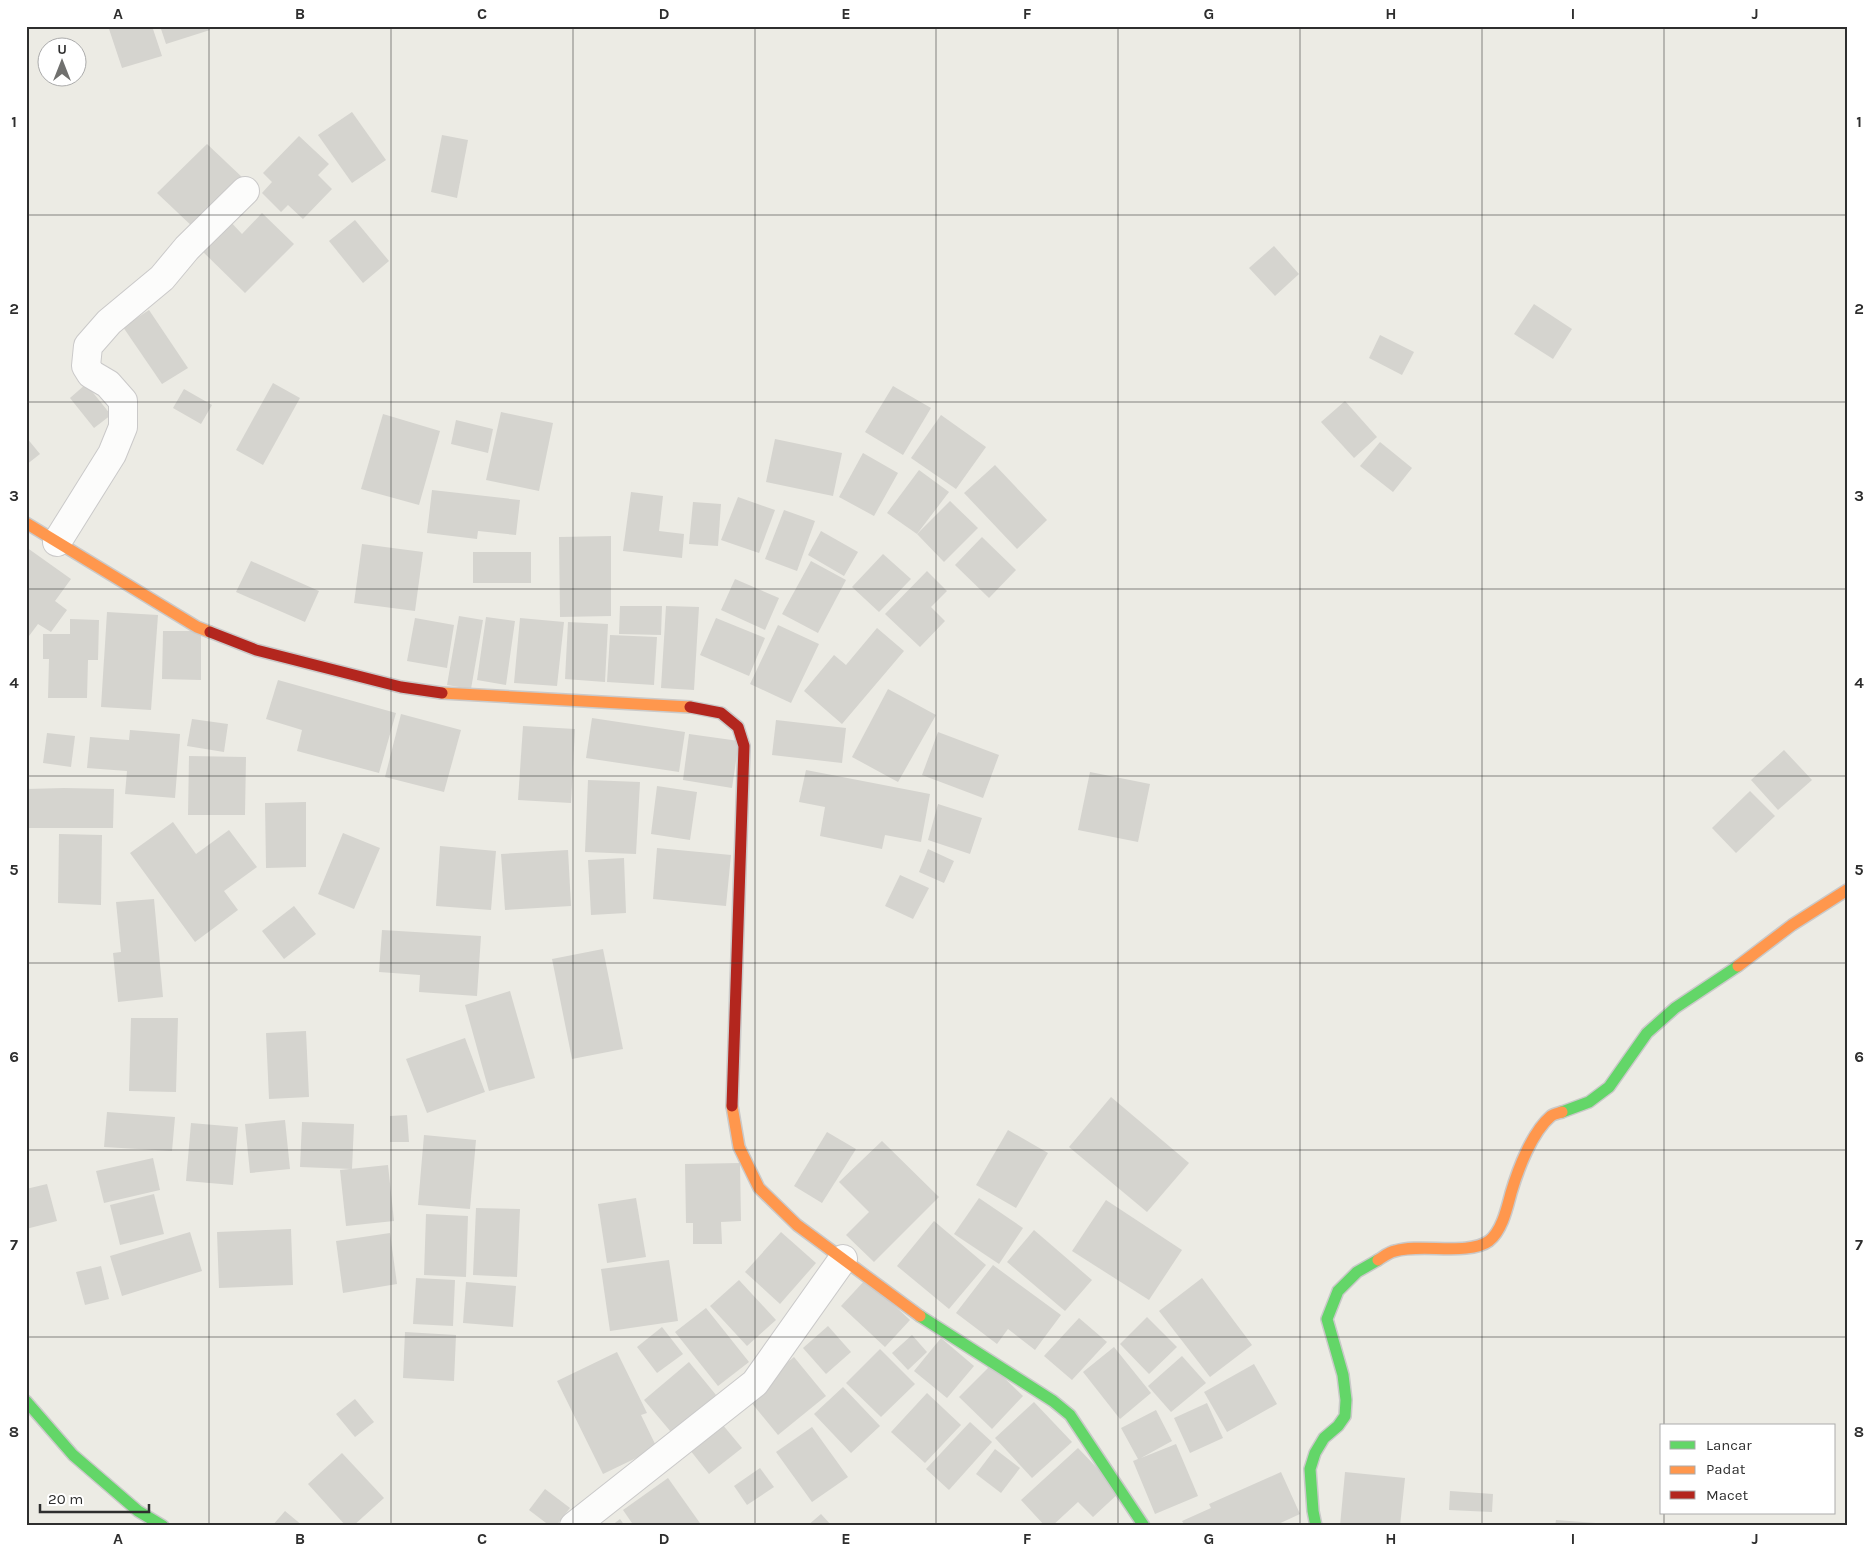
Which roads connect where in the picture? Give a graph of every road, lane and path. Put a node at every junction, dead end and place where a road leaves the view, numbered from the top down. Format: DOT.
graph roads {
  1 [pos="245,191"];
  2 [pos="26,523"];
  3 [pos="57,542"];
  4 [pos="1847,890"];
  5 [pos="843,1259"];
  6 [pos="26,1402"];
  7 [pos="163,1526"];
  8 [pos="574,1526"];
  9 [pos="1144,1526"];
  10 [pos="1316,1526"];
  1 -- 3 [label="street"];
  2 -- 3 [label="street"];
  3 -- 5 [label="street"];
  4 -- 10 [label="street"];
  5 -- 8 [label="street"];
  5 -- 9 [label="street"];
  6 -- 7 [label="street"];
}
